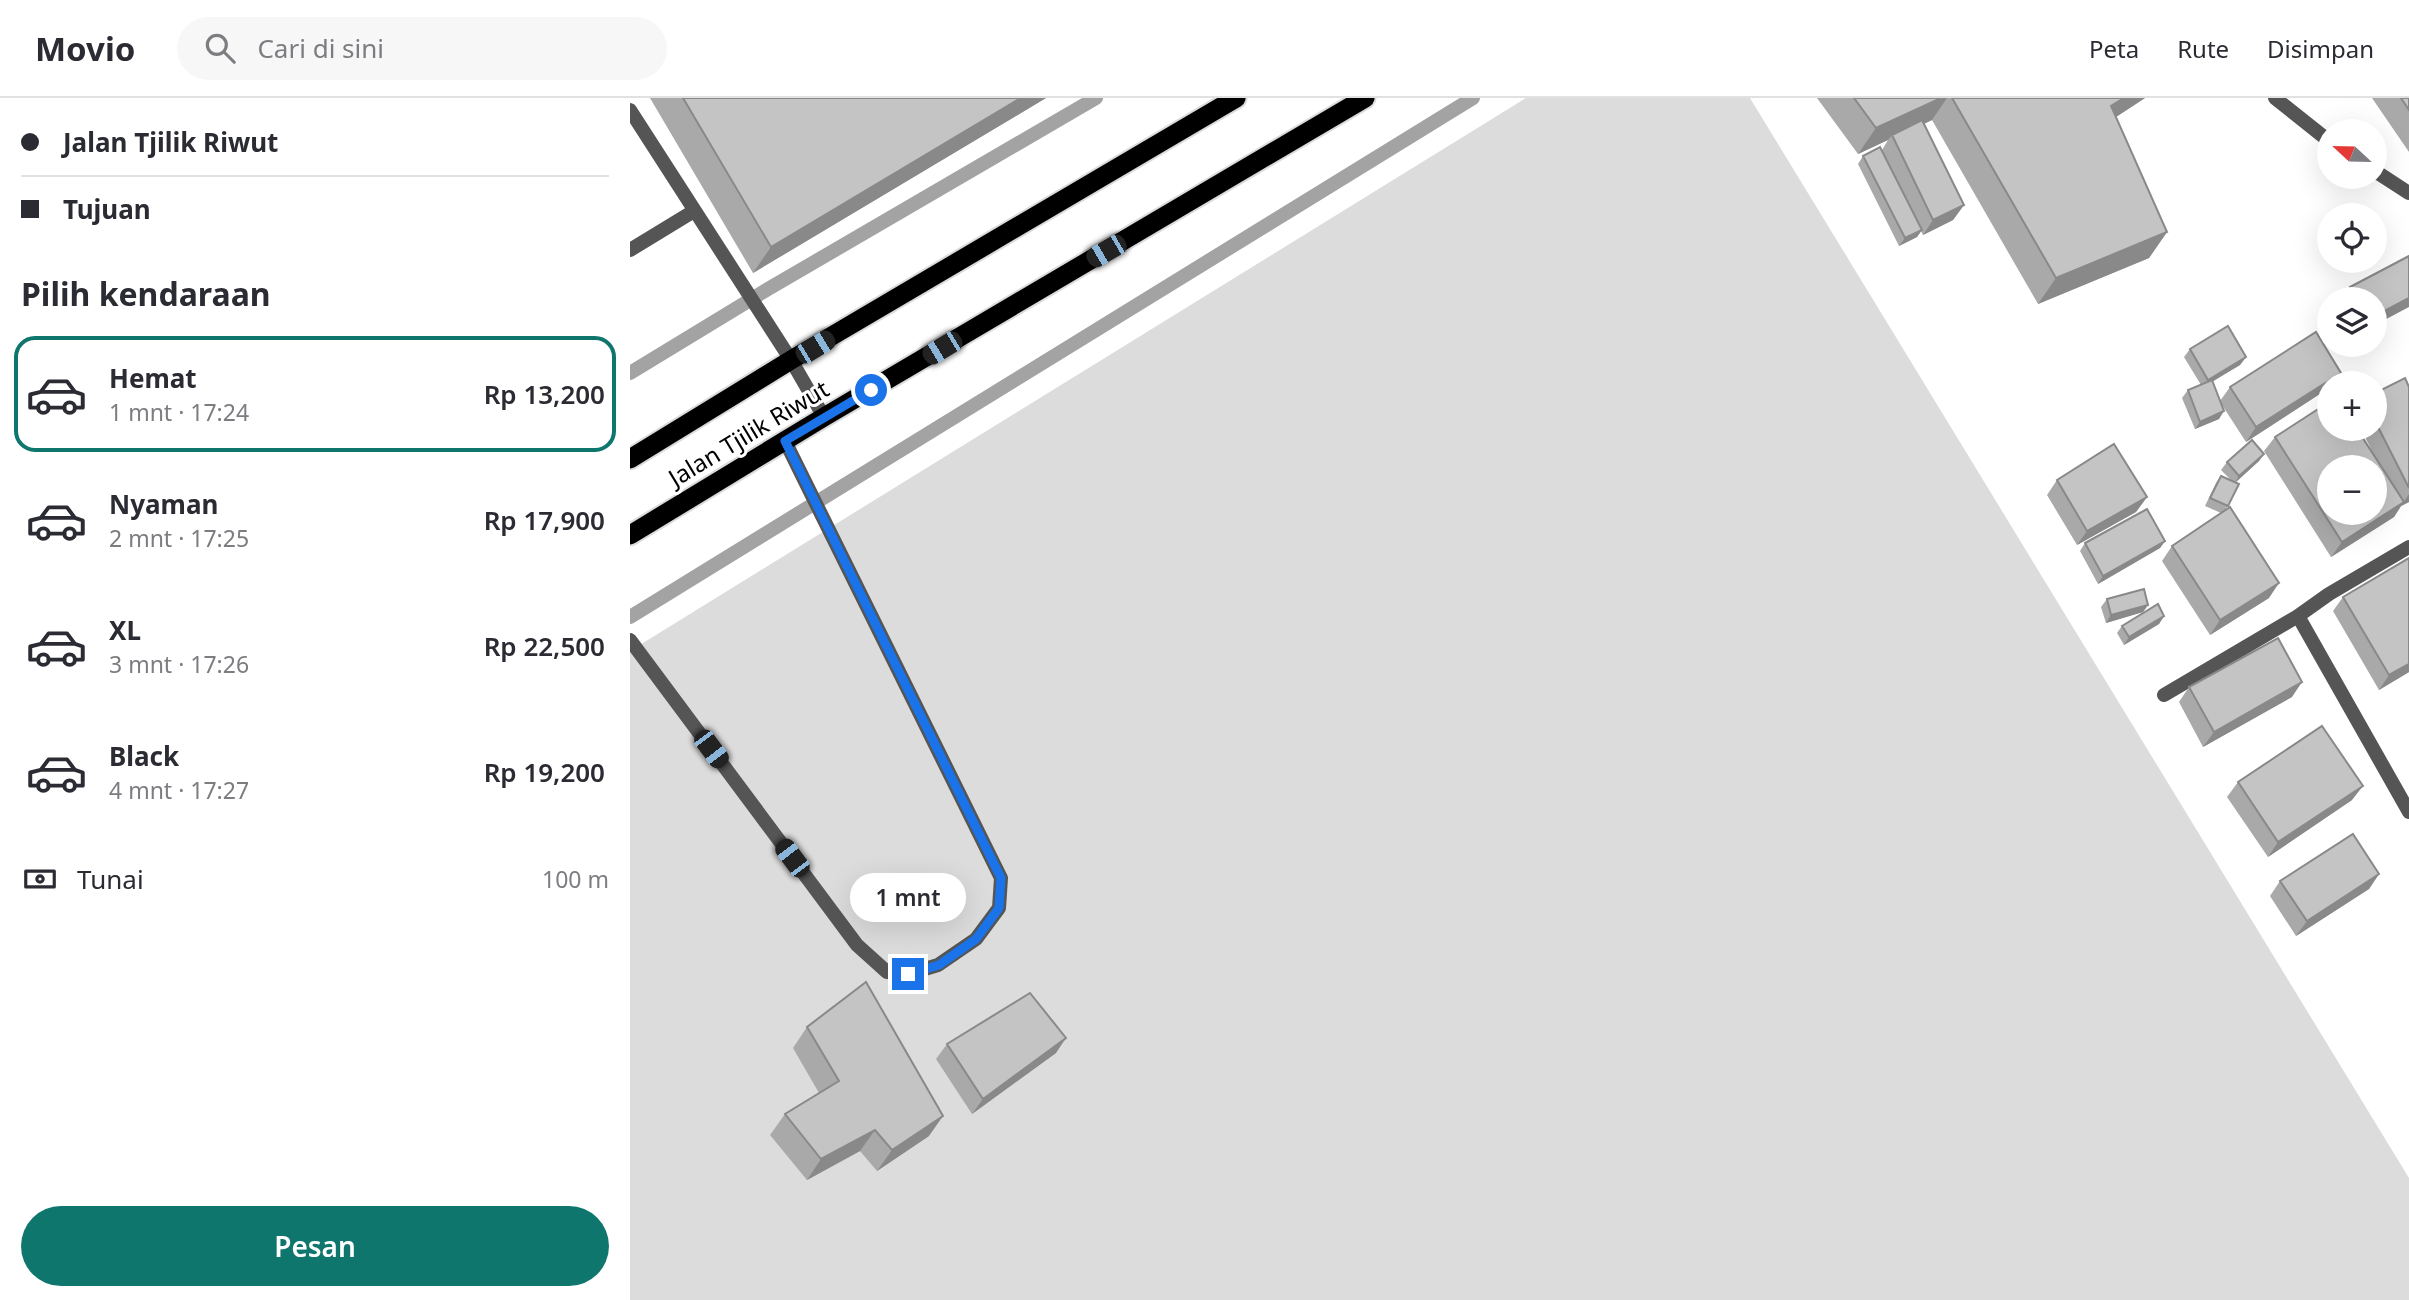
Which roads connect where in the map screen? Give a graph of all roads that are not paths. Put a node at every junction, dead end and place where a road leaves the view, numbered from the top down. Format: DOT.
graph roads {
  1 [pos="1236,98"];
  2 [pos="1365,98"];
  3 [pos="2276,98"];
  4 [pos="630,110"];
  5 [pos="2317,131"];
  6 [pos="2387,179"];
  7 [pos="2409,193"];
  8 [pos="694,211"];
  9 [pos="630,250"];
  10 [pos="791,360"];
  11 [pos="824,417"];
  12 [pos="785,441"];
  13 [pos="630,458"];
  14 [pos="630,535"];
  15 [pos="2409,547"];
  16 [pos="2298,616"];
  17 [pos="630,640"];
  18 [pos="2164,695"];
  19 [pos="2409,812"];
  1 -- 10 [label="highway, Jalan Tjilik Riwut"];
  2 -- 11 [label="highway, Jalan Tjilik Riwut"];
  3 -- 5 [label="street"];
  4 -- 8 [label="street"];
  6 -- 7 [label="street"];
  8 -- 9 [label="street"];
  8 -- 10 [label="street"];
  10 -- 11 [label="street"];
  10 -- 13 [label="highway, Jalan Tjilik Riwut"];
  11 -- 12 [label="highway, Jalan Tjilik Riwut"];
  12 -- 14 [label="highway, Jalan Tjilik Riwut"];
  12 -- 17 [label="street"];
  15 -- 16 [label="street"];
  16 -- 18 [label="street"];
  16 -- 19 [label="street"];
}
